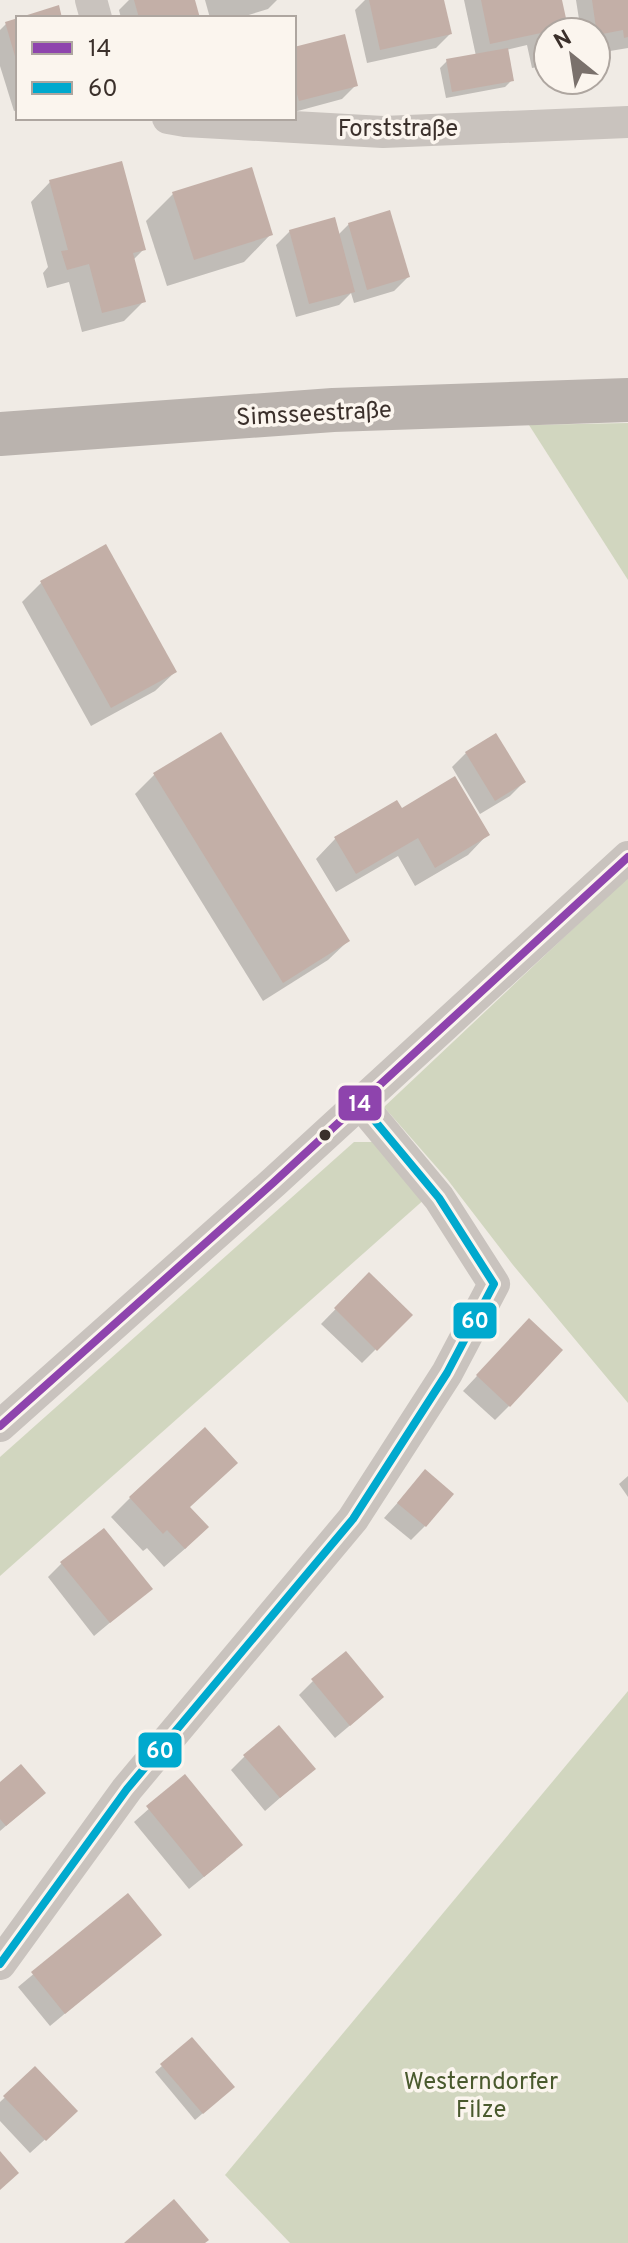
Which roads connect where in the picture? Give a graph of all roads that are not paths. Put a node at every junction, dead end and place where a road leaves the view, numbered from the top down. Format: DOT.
graph roads {
  1 [pos="179,120"];
  2 [pos="628,122"];
  3 [pos="628,400"];
  4 [pos="0,434"];
  5 [pos="628,857"];
  6 [pos="360,1103"];
  7 [pos="0,1426"];
  8 [pos="0,1964"];
  1 -- 2 [label="street, Forststraße"];
  3 -- 4 [label="main road, Simsseestraße"];
  5 -- 6 [label="street"];
  6 -- 7 [label="street"];
  6 -- 8 [label="street"];
}
